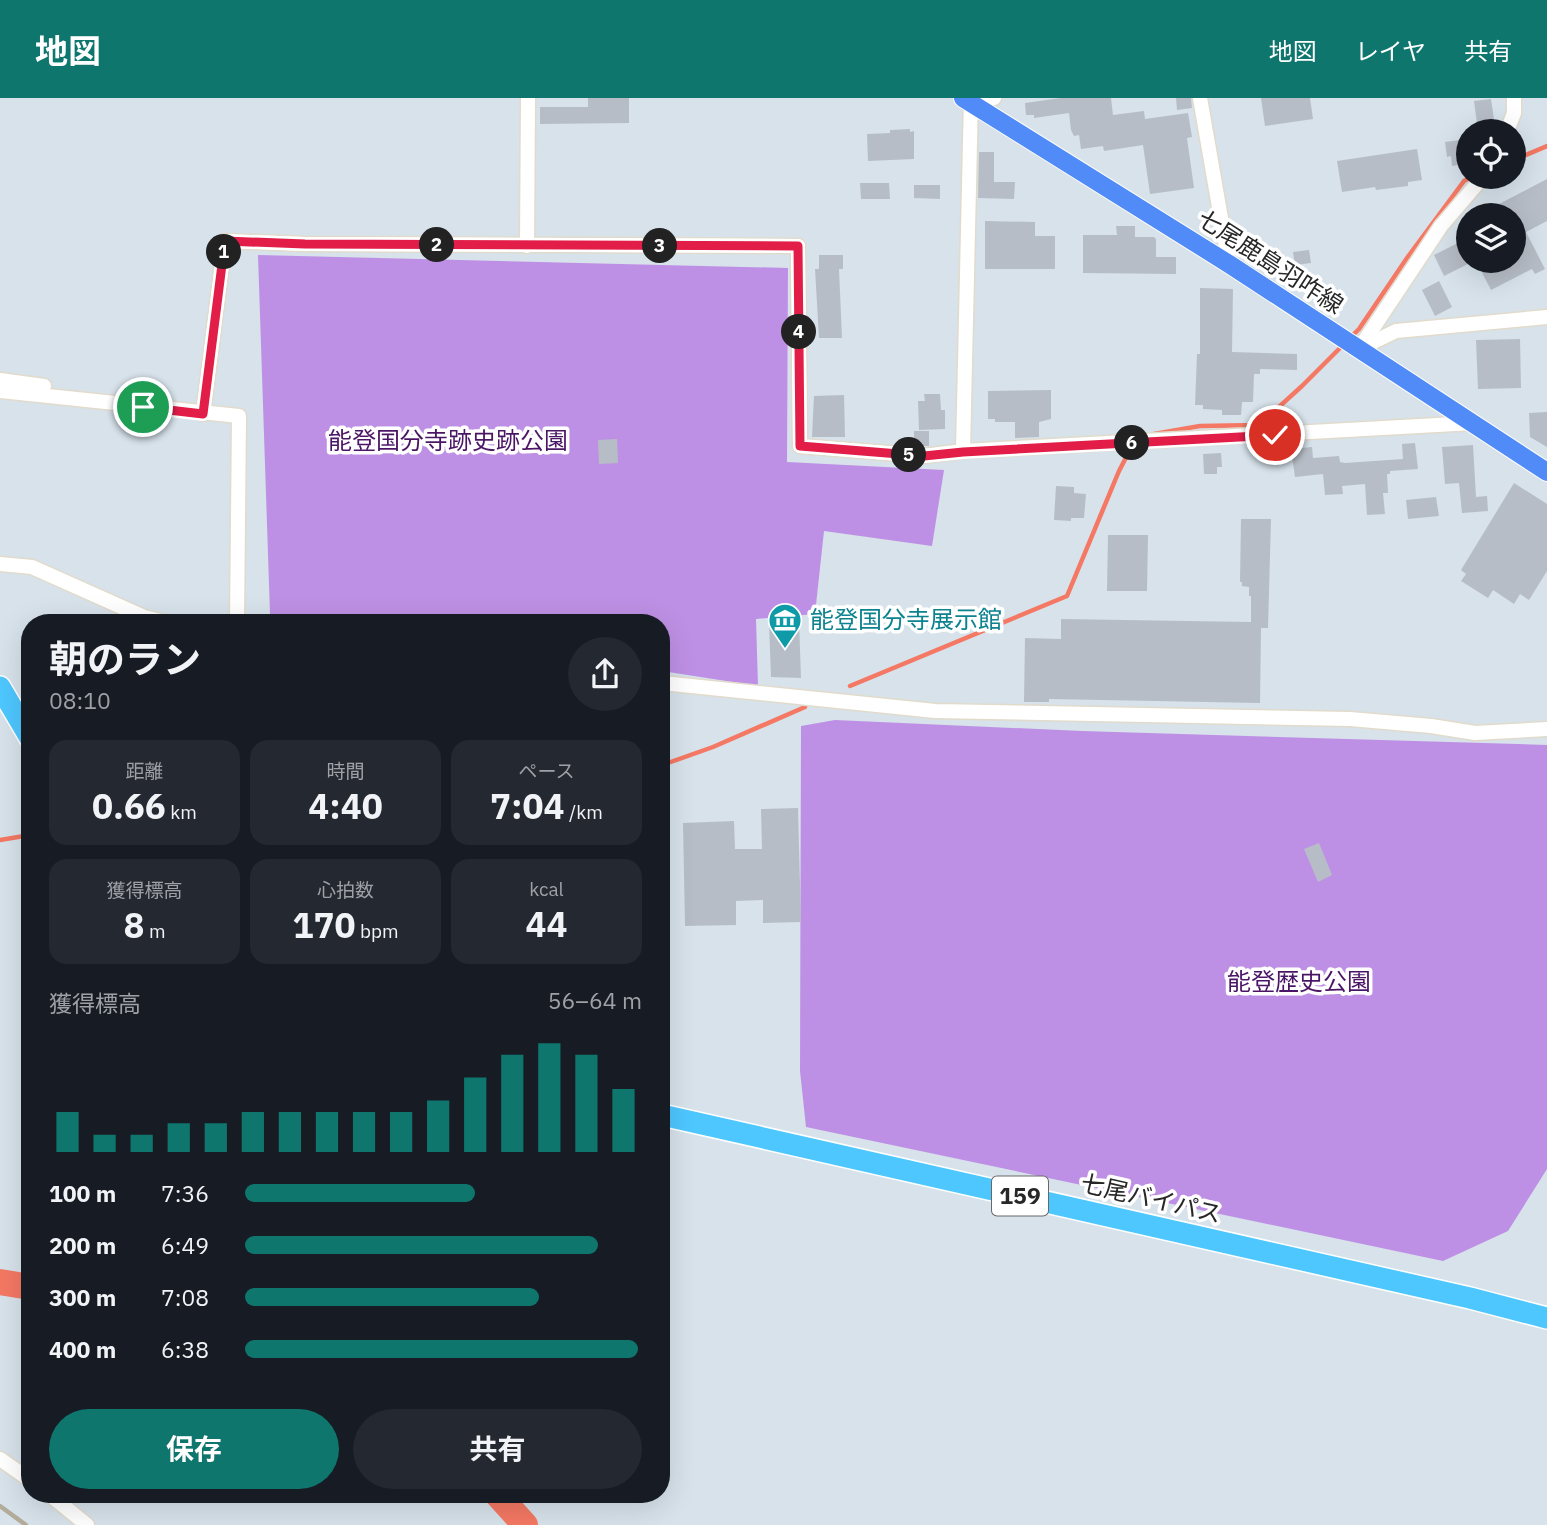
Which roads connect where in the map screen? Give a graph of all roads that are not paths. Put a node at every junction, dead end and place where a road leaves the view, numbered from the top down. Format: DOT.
graph roads {
  1 [pos="528,98"];
  2 [pos="994,98"];
  3 [pos="1200,98"];
  4 [pos="1514,98"];
  5 [pos="969,100"];
  6 [pos="1512,119"];
  7 [pos="1473,189"];
  8 [pos="527,246"];
  9 [pos="1229,264"];
  10 [pos="1547,317"];
  11 [pos="1351,344"];
  12 [pos="0,380"];
  13 [pos="0,391"];
  14 [pos="82,399"];
  15 [pos="203,414"];
  16 [pos="1473,424"];
  17 [pos="963,452"];
  18 [pos="1547,472"];
  19 [pos="0,564"];
  20 [pos="137,614"];
  21 [pos="237,614"];
  22 [pos="670,684"];
  23 [pos="0,687"];
  24 [pos="21,722"];
  25 [pos="1547,729"];
  26 [pos="670,1117"];
  27 [pos="1547,1318"];
  28 [pos="0,1459"];
  29 [pos="21,1474"];
  30 [pos="61,1503"];
  31 [pos="88,1525"];
  1 -- 8 [label="street"];
  2 -- 5 [label="street"];
  3 -- 9 [label="street"];
  4 -- 6 [label="street"];
  5 -- 9 [label="main road, 七尾鹿島羽咋線"];
  5 -- 17 [label="street"];
  7 -- 11 [label="street"];
  8 -- 15 [label="street"];
  8 -- 17 [label="street"];
  9 -- 11 [label="main road, 七尾鹿島羽咋線"];
  10 -- 11 [label="street"];
  11 -- 16 [label="main road, 七尾鹿島羽咋線"];
  12 -- 14 [label="street"];
  13 -- 14 [label="street"];
  14 -- 15 [label="street"];
  15 -- 21 [label="street"];
  16 -- 17 [label="street"];
  16 -- 18 [label="main road, 七尾鹿島羽咋線"];
  19 -- 20 [label="street"];
  22 -- 25 [label="street"];
  23 -- 24 [label="highway"];
  26 -- 27 [label="highway, 七尾バイパス / 159"];
  28 -- 29 [label="street"];
  30 -- 31 [label="street"];
}
